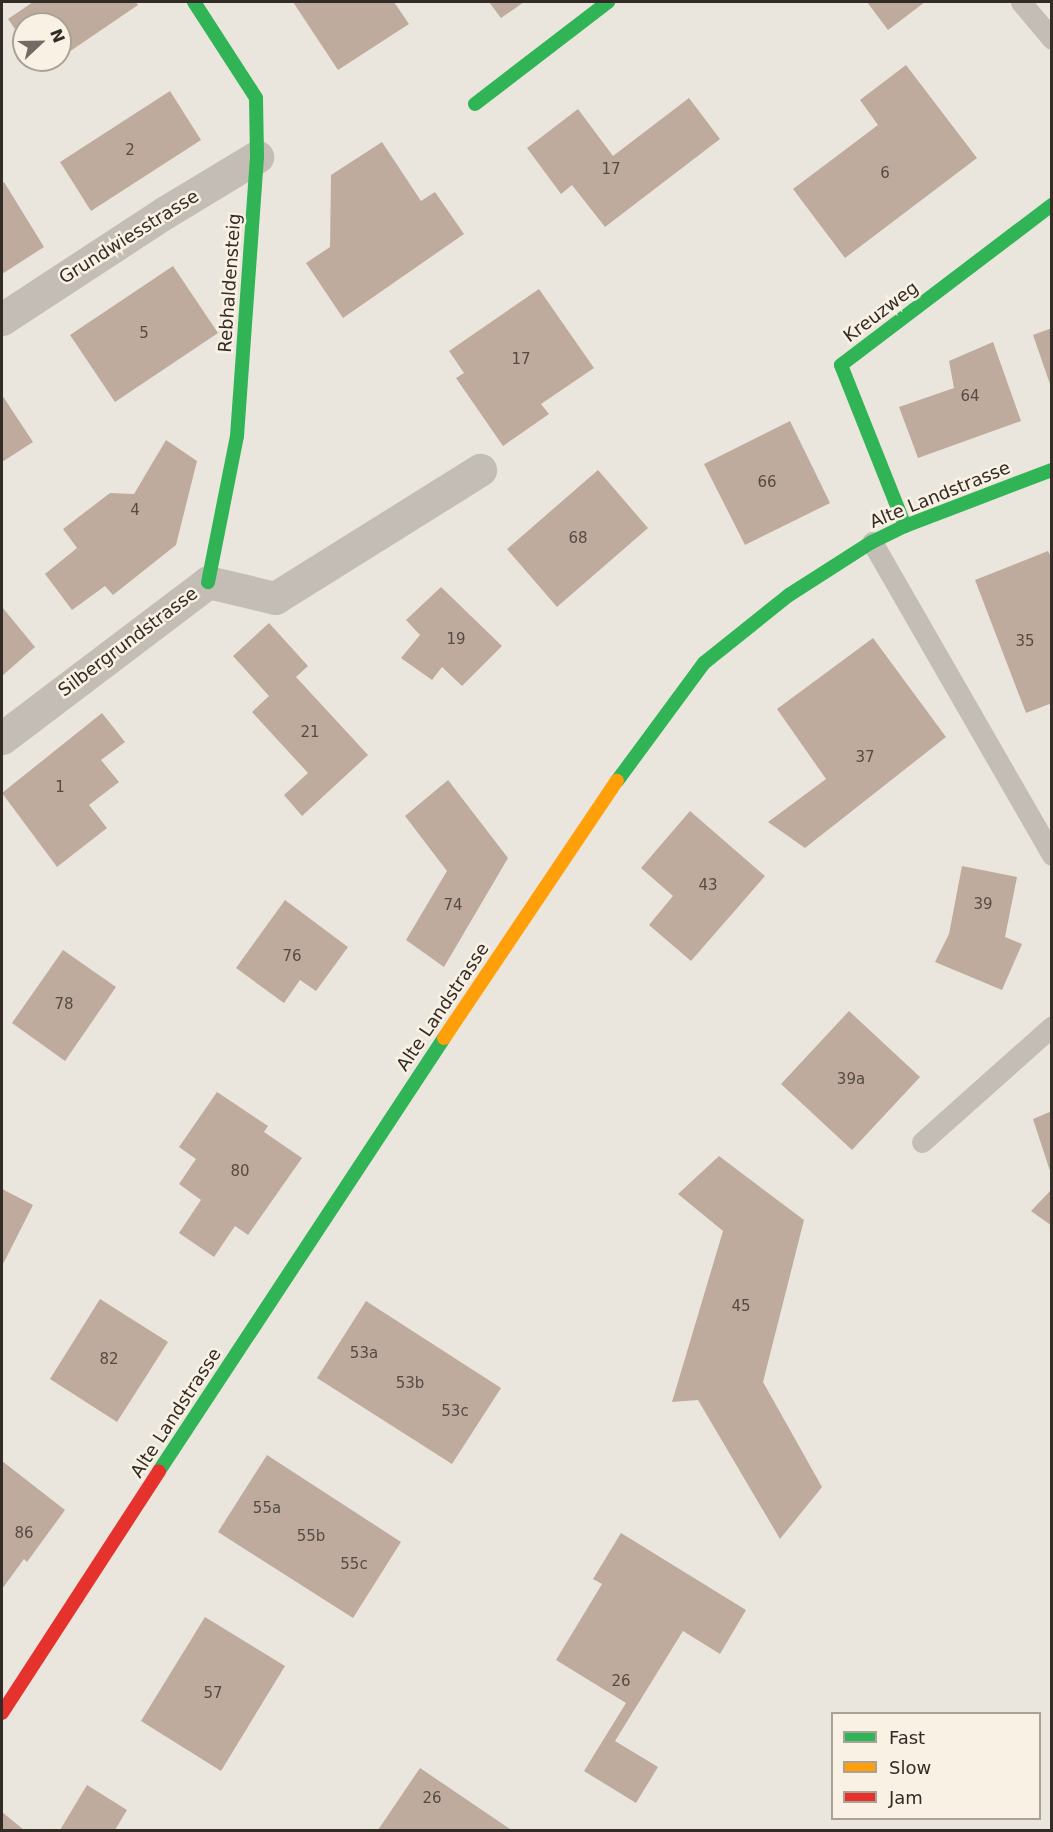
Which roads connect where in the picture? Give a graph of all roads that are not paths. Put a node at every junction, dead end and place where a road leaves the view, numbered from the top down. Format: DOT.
graph roads {
  1 [pos="194,2"];
  2 [pos="608,2"];
  3 [pos="1021,2"];
  4 [pos="1052,39"];
  5 [pos="475,104"];
  6 [pos="257,157"];
  7 [pos="1052,205"];
  8 [pos="2,319"];
  9 [pos="480,470"];
  10 [pos="1052,470"];
  11 [pos="905,526"];
  12 [pos="872,542"];
  13 [pos="208,582"];
  14 [pos="2,738"];
  15 [pos="1052,855"];
  16 [pos="1052,1026"];
  17 [pos="922,1142"];
  18 [pos="2,1713"];
  1 -- 6 [label="main road, Rebhaldensteig"];
  2 -- 5 [label="main road"];
  3 -- 4 [label="lane"];
  6 -- 8 [label="street, Grundwiesstrasse"];
  6 -- 13 [label="main road, Rebhaldensteig"];
  7 -- 11 [label="main road, Kreuzweg"];
  9 -- 13 [label="street, Silbergrundstrasse"];
  10 -- 11 [label="main road, Alte Landstrasse"];
  11 -- 12 [label="main road, Alte Landstrasse"];
  12 -- 15 [label="lane"];
  12 -- 18 [label="main road, Alte Landstrasse"];
  13 -- 14 [label="street, Silbergrundstrasse"];
  16 -- 17 [label="lane"];
}
